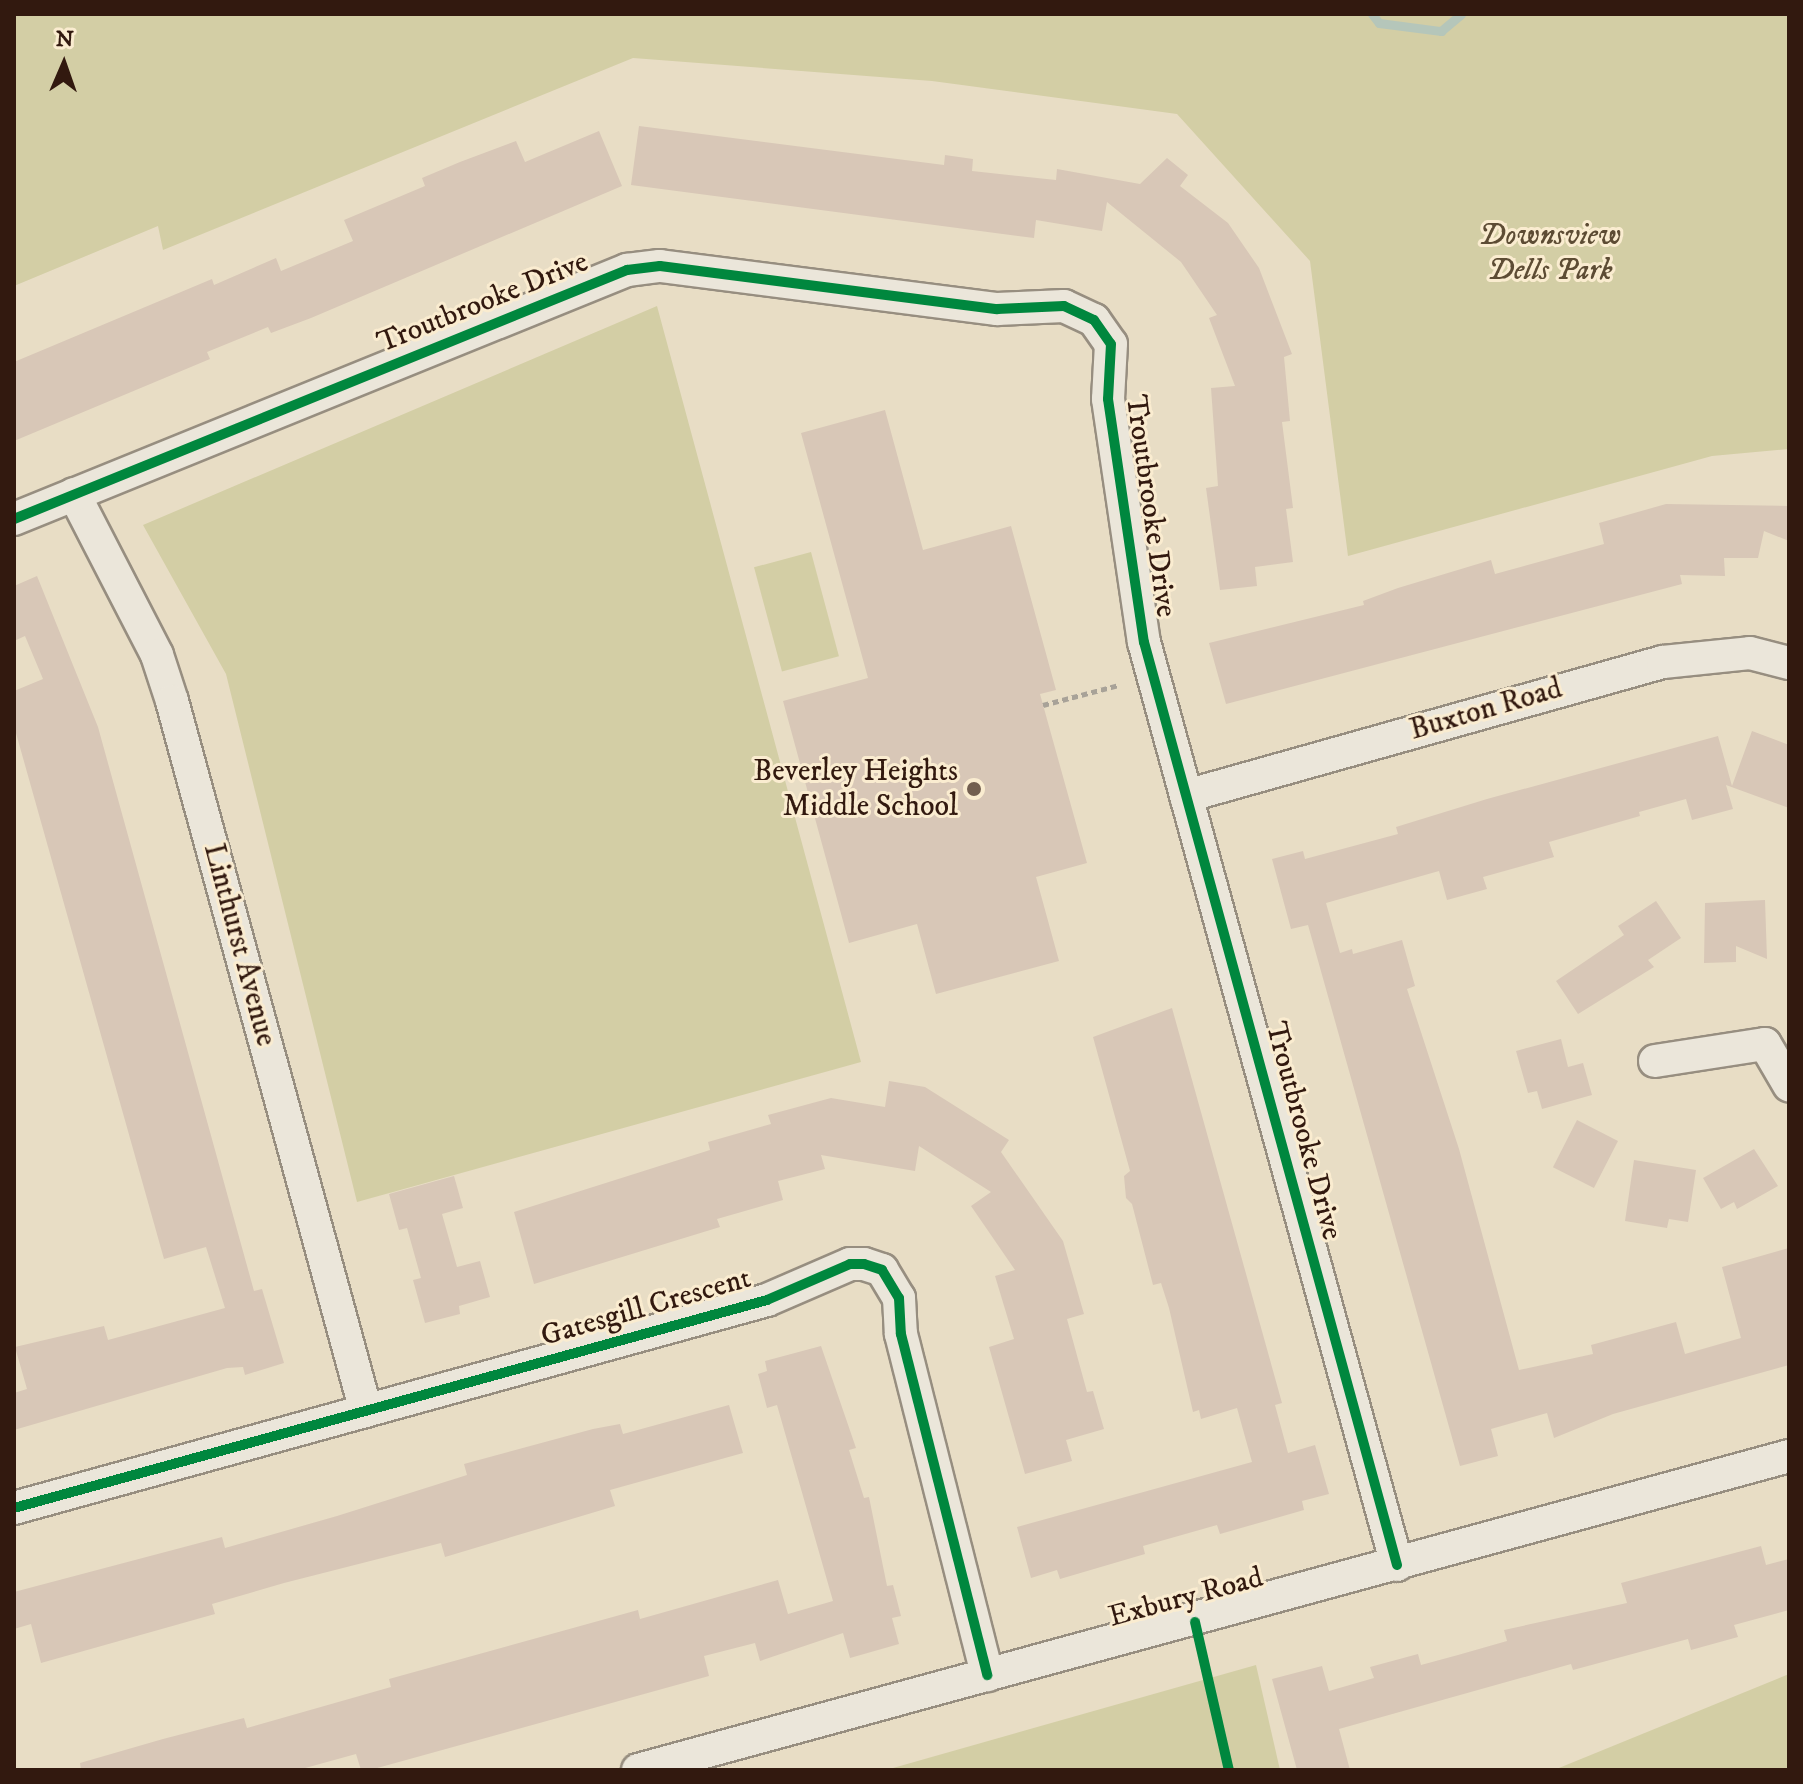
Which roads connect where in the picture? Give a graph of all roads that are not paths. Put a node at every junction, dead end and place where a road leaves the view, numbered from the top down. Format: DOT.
graph roads {
  1 [pos="74,494"];
  2 [pos="14,519"];
  3 [pos="1789,663"];
  4 [pos="1186,796"];
  5 [pos="1655,1061"];
  6 [pos="1789,1085"];
  7 [pos="366,1411"];
  8 [pos="1789,1456"];
  9 [pos="14,1508"];
  10 [pos="1397,1565"];
  11 [pos="987,1675"];
  12 [pos="695,1762"];
  13 [pos="638,1770"];
  1 -- 2 [label="street, Troutbrooke Drive"];
  1 -- 4 [label="street, Troutbrooke Drive"];
  1 -- 7 [label="street, Linthurst Avenue"];
  3 -- 4 [label="street, Buxton Road"];
  4 -- 10 [label="street, Troutbrooke Drive"];
  5 -- 6 [label="street"];
  7 -- 9 [label="street, Gatesgill Crescent"];
  7 -- 11 [label="street, Gatesgill Crescent"];
  8 -- 10 [label="street, Exbury Road"];
  10 -- 11 [label="street, Exbury Road"];
  11 -- 12 [label="street, Exbury Road"];
  12 -- 13 [label="street, Exbury Road"];
}
